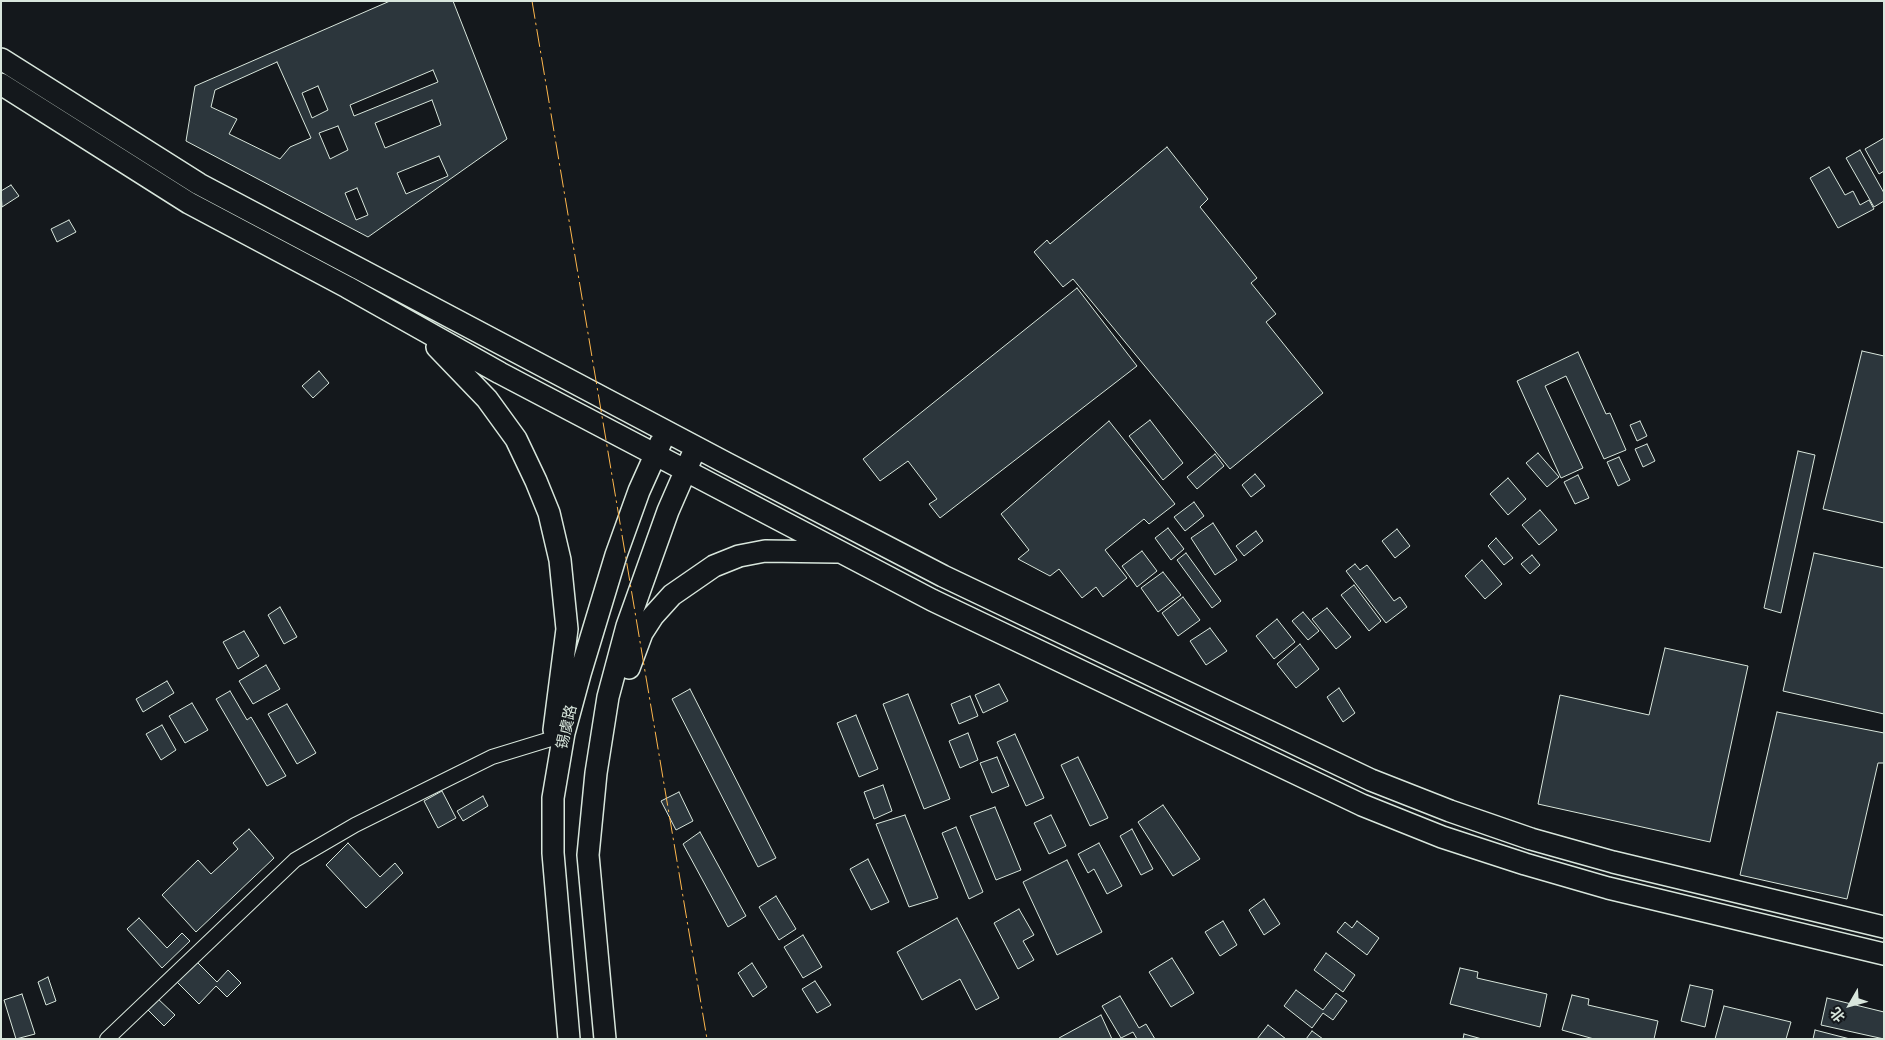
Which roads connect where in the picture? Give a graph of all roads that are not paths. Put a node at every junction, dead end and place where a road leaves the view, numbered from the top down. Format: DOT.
graph roads {
  1 [pos="1,59"];
  2 [pos="1,84"];
  3 [pos="411,323"];
  4 [pos="668,430"];
  5 [pos="697,447"];
  6 [pos="655,454"];
  7 [pos="685,469"];
  8 [pos="844,553"];
  9 [pos="554,738"];
  10 [pos="596,773"];
  11 [pos="553,798"];
  12 [pos="1884,927"];
  13 [pos="1884,954"];
  14 [pos="107,1039"];
  15 [pos="569,1039"];
  16 [pos="605,1039"];
  1 -- 4 [label="main road"];
  2 -- 3 [label="main road"];
  3 -- 6 [label="main road"];
  3 -- 9 [label="main road"];
  4 -- 5 [label="main road"];
  4 -- 6 [label="main road, 锡虞路"];
  5 -- 7 [label="main road"];
  5 -- 12 [label="main road"];
  6 -- 7 [label="main road"];
  6 -- 11 [label="main road, 锡虞路"];
  7 -- 8 [label="main road"];
  7 -- 10 [label="main road"];
  8 -- 10 [label="main road"];
  8 -- 13 [label="main road"];
  9 -- 11 [label="main road"];
  9 -- 14 [label="street"];
  10 -- 16 [label="main road"];
  11 -- 15 [label="main road, 锡虞路"];
}
